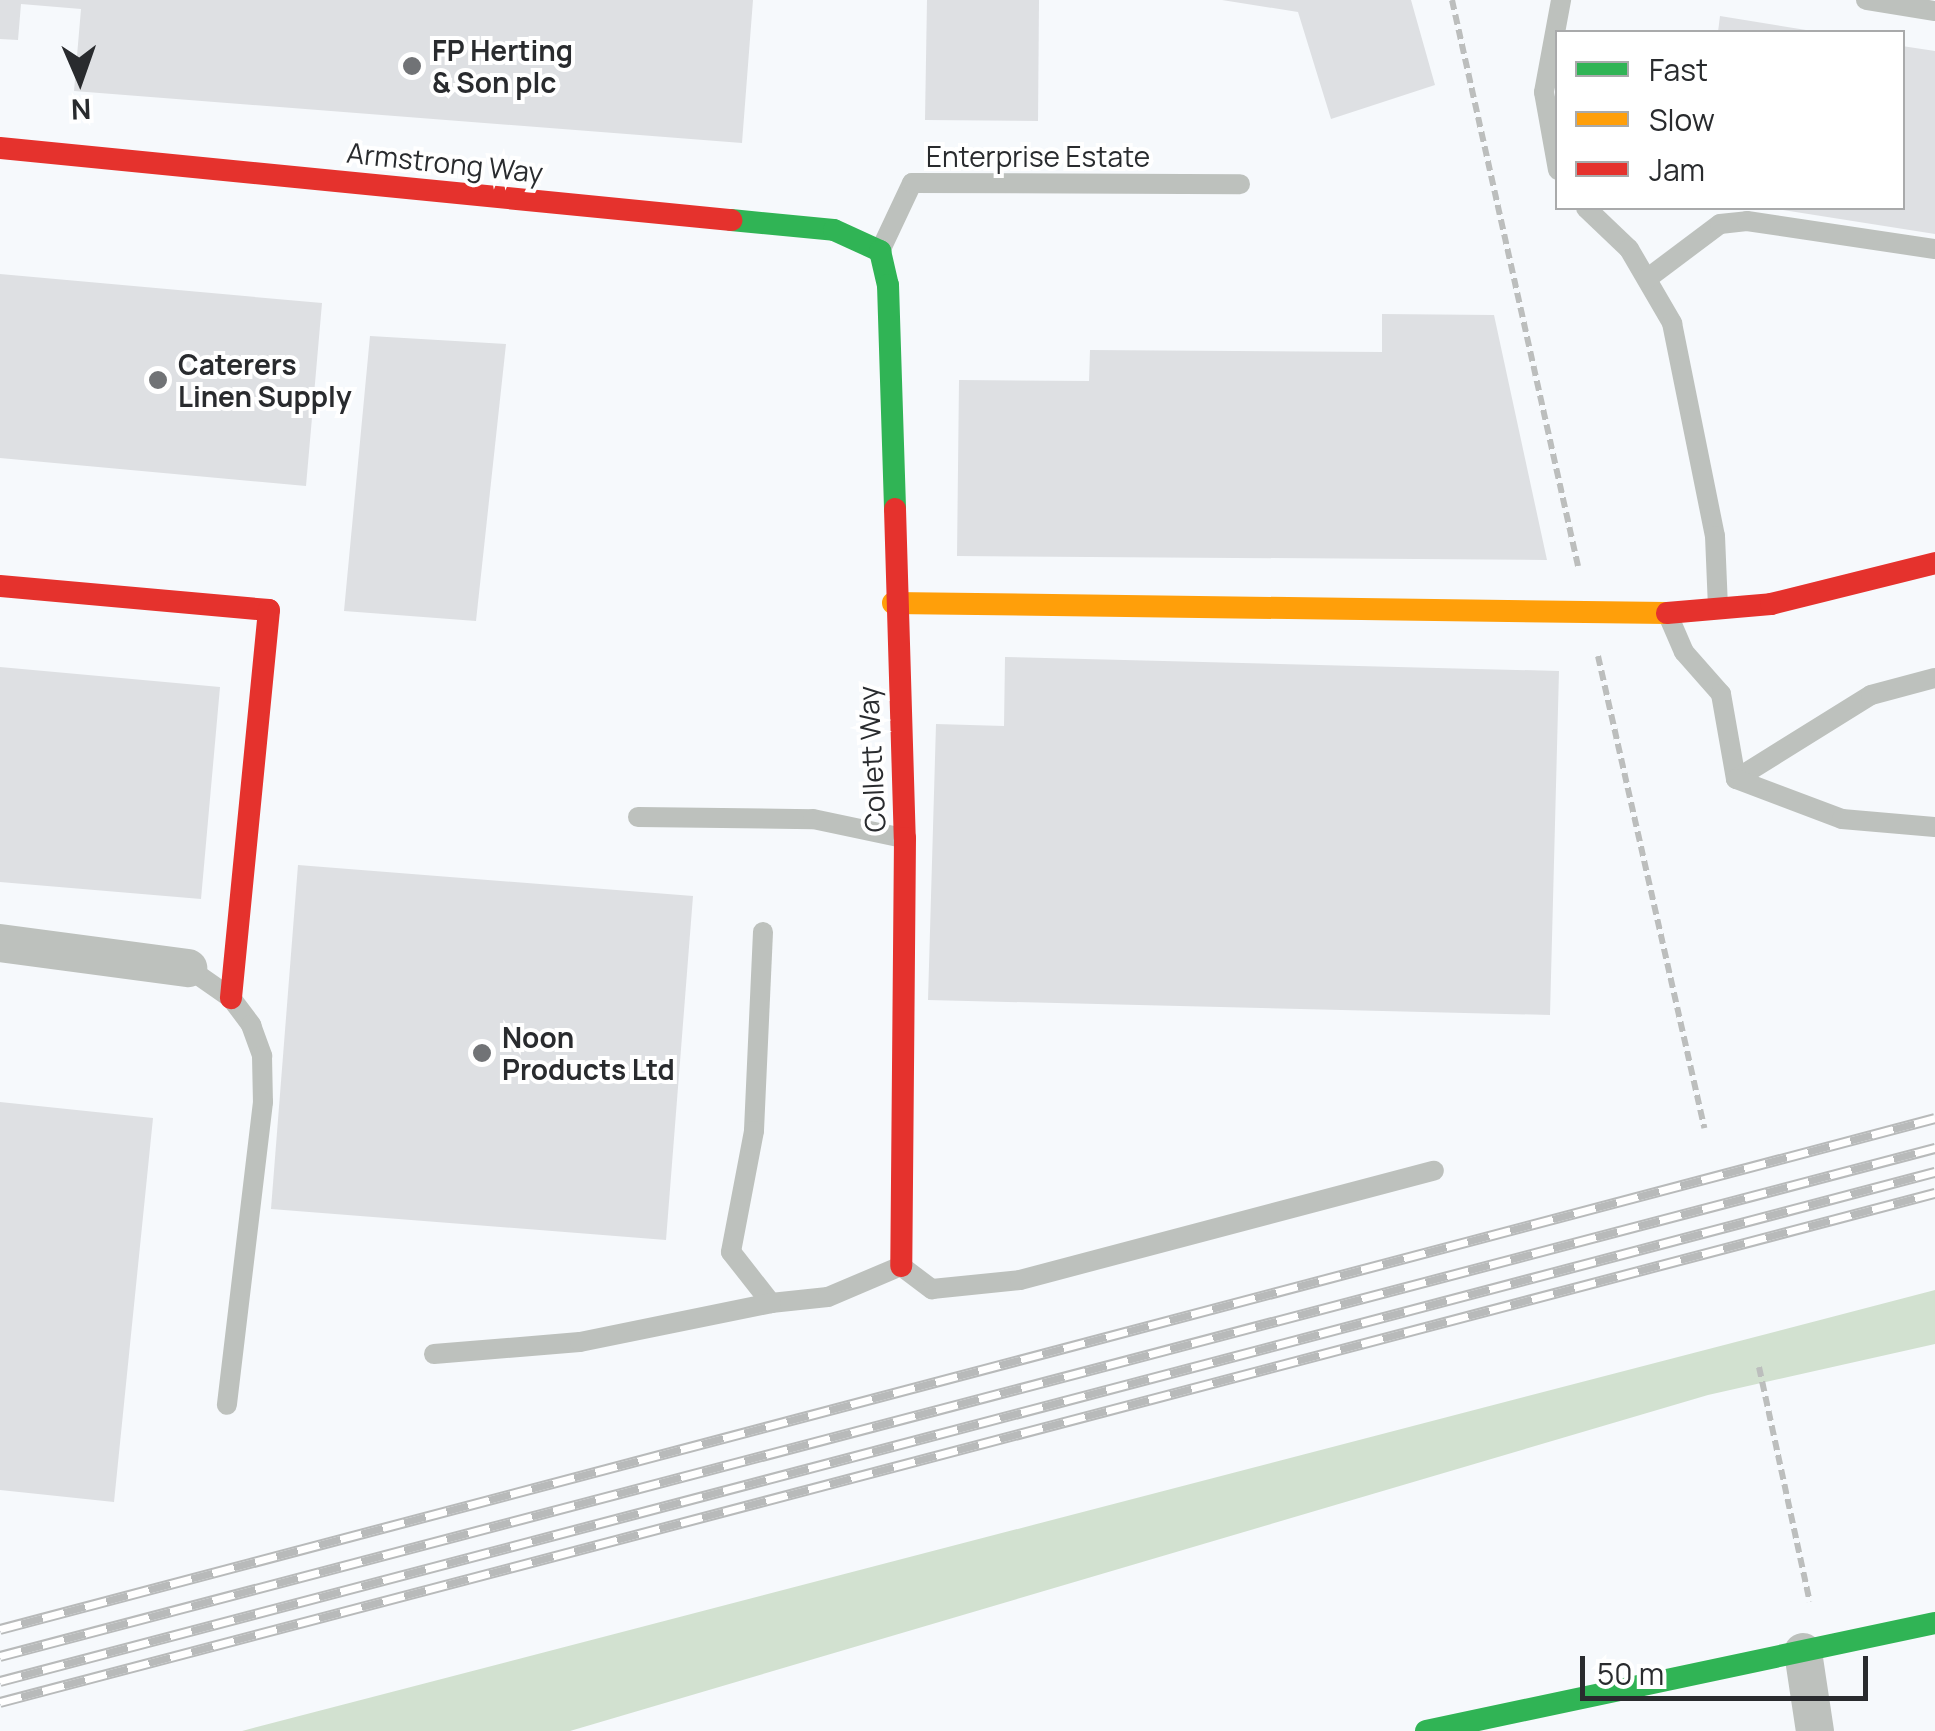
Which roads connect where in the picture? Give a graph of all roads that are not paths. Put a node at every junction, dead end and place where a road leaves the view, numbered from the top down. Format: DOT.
graph roads {
  1 [pos="1561,0"];
  2 [pos="1866,0"];
  3 [pos="1935,11"];
  4 [pos="1555,30"];
  5 [pos="1555,32"];
  6 [pos="0,148"];
  7 [pos="1555,153"];
  8 [pos="1240,184"];
  9 [pos="1588,210"];
  10 [pos="1935,249"];
  11 [pos="880,251"];
  12 [pos="1648,278"];
  13 [pos="1935,563"];
  14 [pos="0,586"];
  15 [pos="893,603"];
  16 [pos="1718,609"];
  17 [pos="1668,613"];
  18 [pos="1935,678"];
  19 [pos="1736,779"];
  20 [pos="638,817"];
  21 [pos="1935,827"];
  22 [pos="905,838"];
  23 [pos="763,932"];
  24 [pos="0,943"];
  25 [pos="188,968"];
  26 [pos="231,998"];
  27 [pos="1434,1170"];
  28 [pos="901,1266"];
  29 [pos="771,1303"];
  30 [pos="434,1354"];
  31 [pos="227,1404"];
  32 [pos="1935,1624"];
  33 [pos="1804,1652"];
  34 [pos="1426,1731"];
  35 [pos="1814,1731"];
  1 -- 4 [label="lane"];
  2 -- 3 [label="lane"];
  5 -- 7 [label="lane"];
  6 -- 11 [label="street, Armstrong Way"];
  8 -- 11 [label="lane, Enterprise Estate"];
  9 -- 12 [label="lane"];
  10 -- 12 [label="lane"];
  11 -- 15 [label="street, Collett Way"];
  12 -- 16 [label="lane"];
  13 -- 16 [label="street"];
  14 -- 26 [label="street"];
  15 -- 17 [label="street"];
  15 -- 22 [label="street, Collett Way"];
  16 -- 17 [label="street"];
  17 -- 19 [label="lane"];
  18 -- 19 [label="lane"];
  19 -- 21 [label="lane"];
  20 -- 22 [label="lane"];
  22 -- 28 [label="street, Collett Way"];
  23 -- 29 [label="lane"];
  24 -- 25 [label="street"];
  25 -- 26 [label="lane"];
  26 -- 31 [label="lane"];
  27 -- 28 [label="lane"];
  28 -- 29 [label="lane"];
  29 -- 30 [label="lane"];
  32 -- 33 [label="street"];
  33 -- 34 [label="street"];
  33 -- 35 [label="street"];
}
